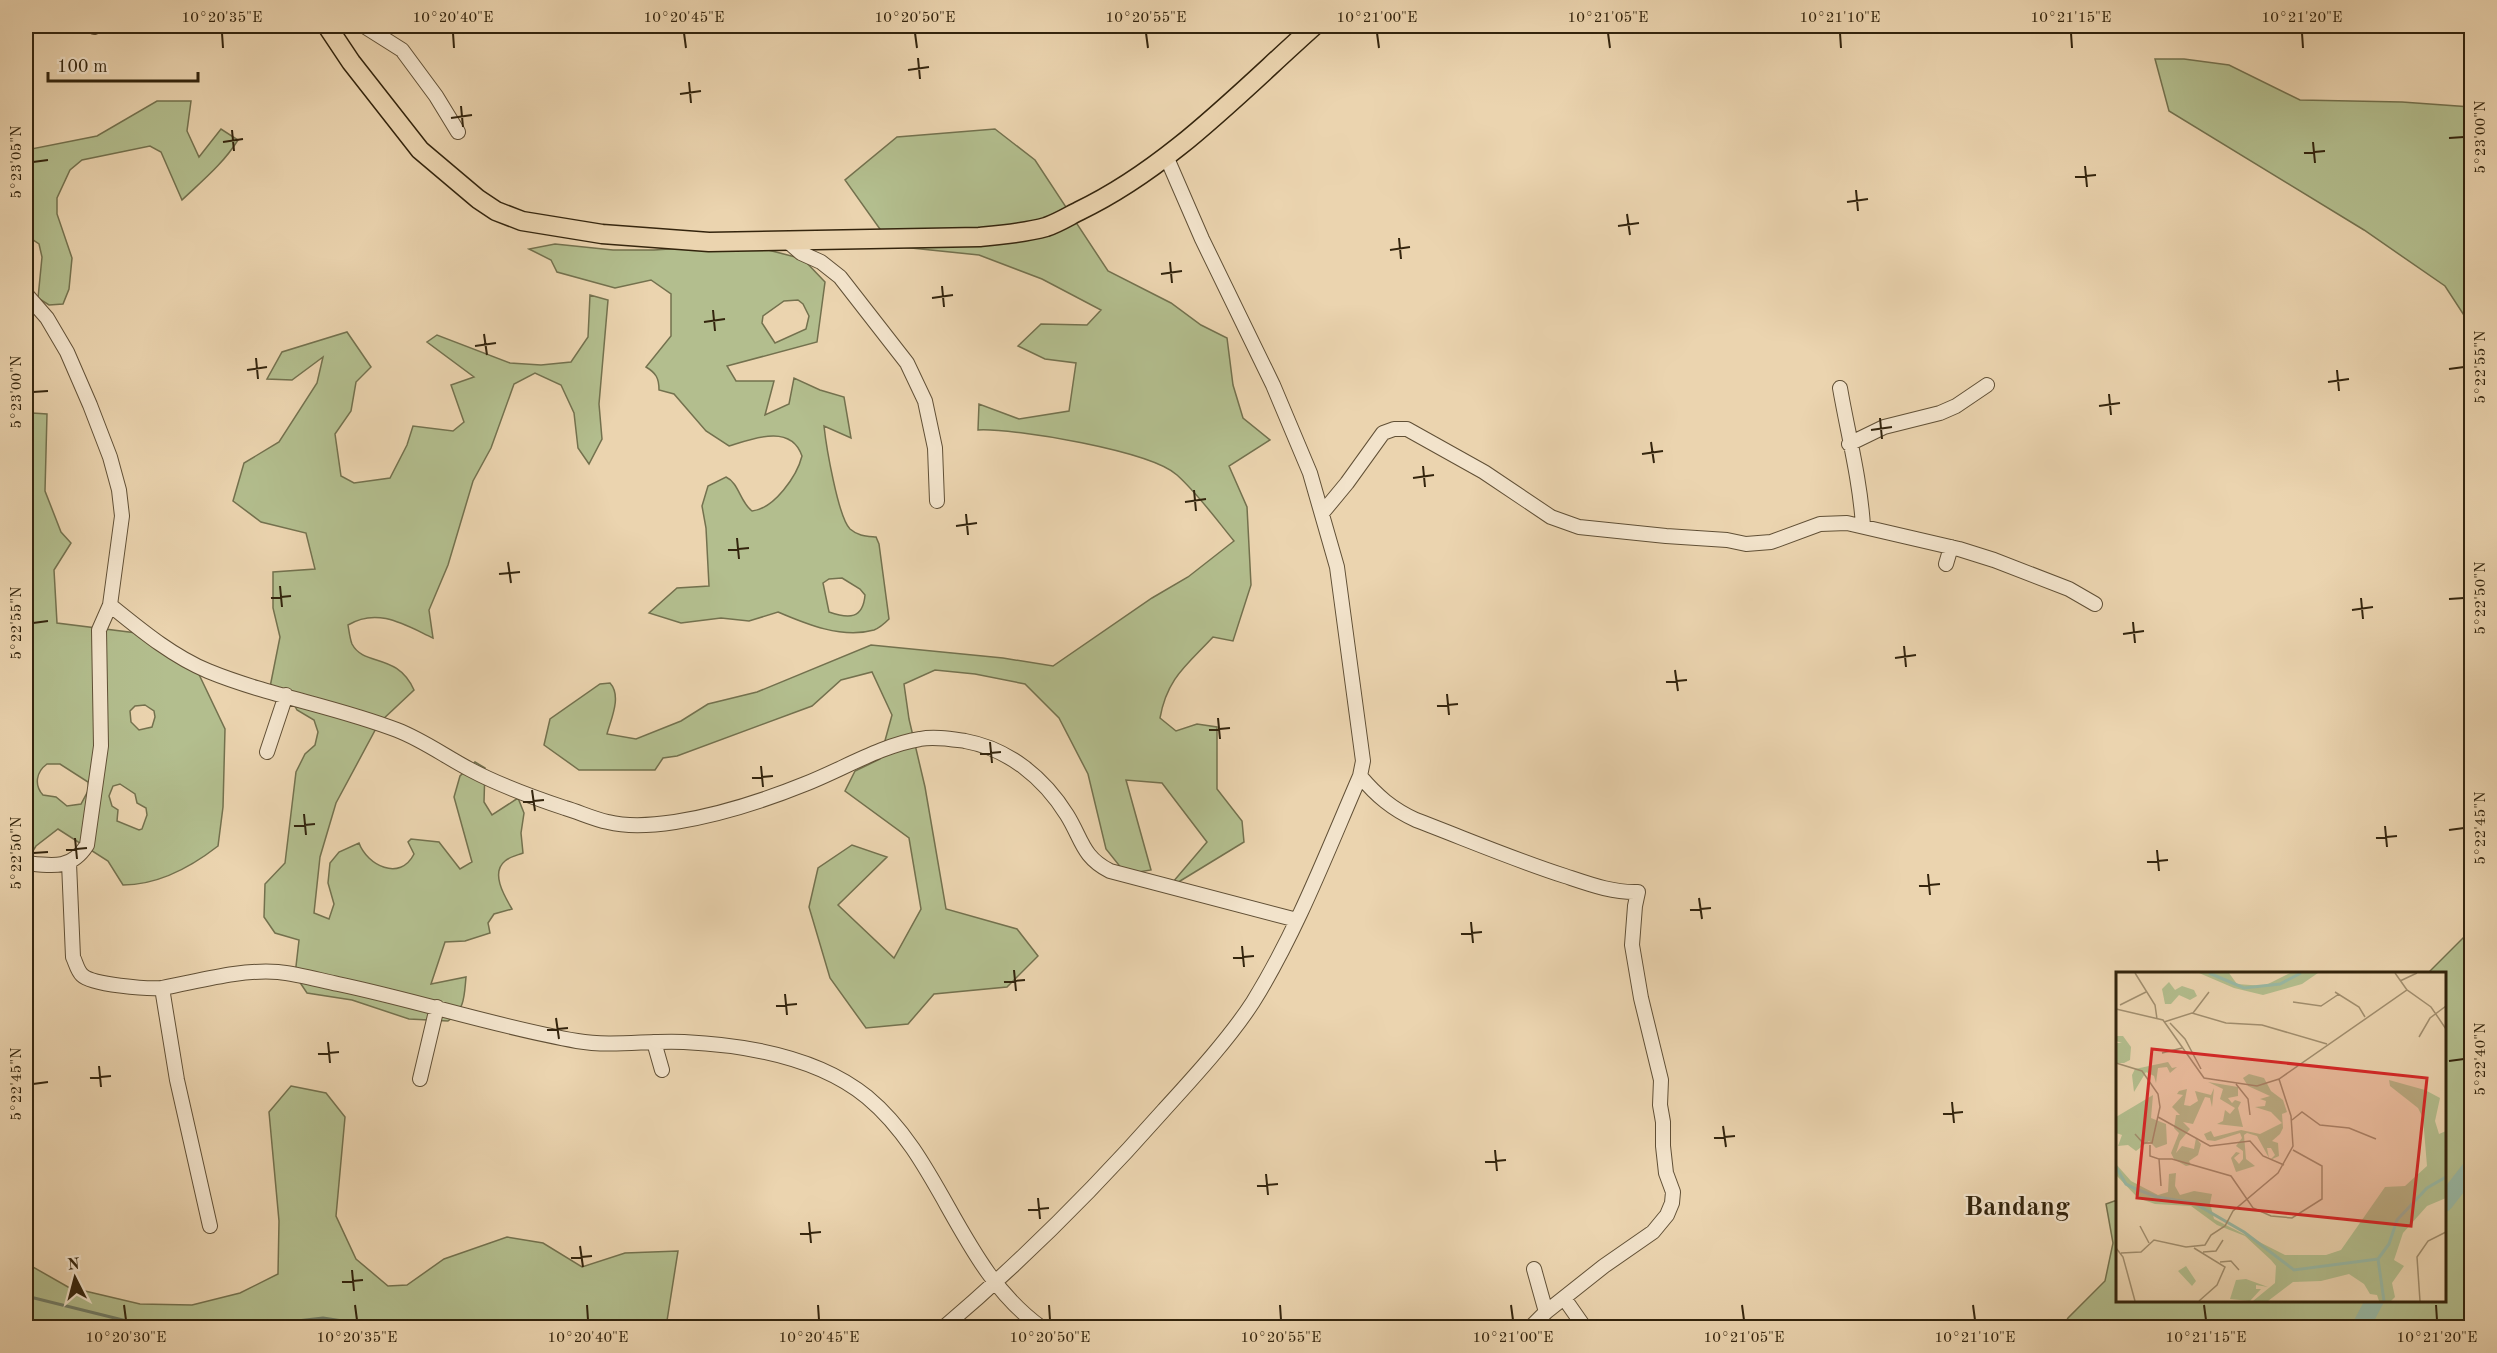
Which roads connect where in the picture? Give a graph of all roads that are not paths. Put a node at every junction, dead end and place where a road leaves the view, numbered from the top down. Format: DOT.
graph roads {
  1 [pos="327,26"];
  2 [pos="364,26"];
  3 [pos="1314,26"];
  4 [pos="458,132"];
  5 [pos="1166,156"];
  6 [pos="785,239"];
  7 [pos="26,294"];
  8 [pos="1987,385"];
  9 [pos="1840,388"];
  10 [pos="1849,444"];
  11 [pos="938,501"];
  12 [pos="1323,512"];
  13 [pos="1863,526"];
  14 [pos="1951,547"];
  15 [pos="1946,564"];
  16 [pos="2095,604"];
  17 [pos="110,605"];
  18 [pos="286,694"];
  19 [pos="267,752"];
  20 [pos="1360,776"];
  21 [pos="26,863"];
  22 [pos="69,863"];
  23 [pos="1297,920"];
  24 [pos="162,988"];
  25 [pos="437,1007"];
  26 [pos="654,1042"];
  27 [pos="662,1070"];
  28 [pos="420,1079"];
  29 [pos="210,1226"];
  30 [pos="1534,1269"];
  31 [pos="995,1284"];
  32 [pos="1564,1298"];
  33 [pos="1546,1311"];
  34 [pos="943,1328"];
  35 [pos="1042,1328"];
  36 [pos="1530,1328"];
  37 [pos="1585,1328"];
  1 -- 6 [label="main road"];
  2 -- 4 [label="street"];
  3 -- 5 [label="main road"];
  5 -- 6 [label="main road"];
  5 -- 12 [label="street"];
  6 -- 11 [label="street"];
  7 -- 17 [label="street"];
  8 -- 10 [label="street"];
  9 -- 10 [label="street"];
  10 -- 13 [label="street"];
  12 -- 13 [label="street"];
  12 -- 20 [label="street"];
  13 -- 14 [label="street"];
  14 -- 15 [label="street"];
  14 -- 16 [label="street"];
  17 -- 18 [label="street"];
  17 -- 22 [label="street"];
  18 -- 19 [label="street"];
  18 -- 23 [label="street"];
  20 -- 23 [label="street"];
  20 -- 32 [label="street"];
  21 -- 22 [label="street"];
  22 -- 24 [label="street"];
  23 -- 31 [label="street"];
  24 -- 25 [label="street"];
  24 -- 29 [label="street"];
  25 -- 26 [label="street"];
  25 -- 28 [label="street"];
  26 -- 27 [label="street"];
  26 -- 31 [label="street"];
  30 -- 33 [label="street"];
  31 -- 34 [label="street"];
  31 -- 35 [label="street"];
  32 -- 33 [label="street"];
  32 -- 37 [label="street"];
  33 -- 36 [label="street"];
}
